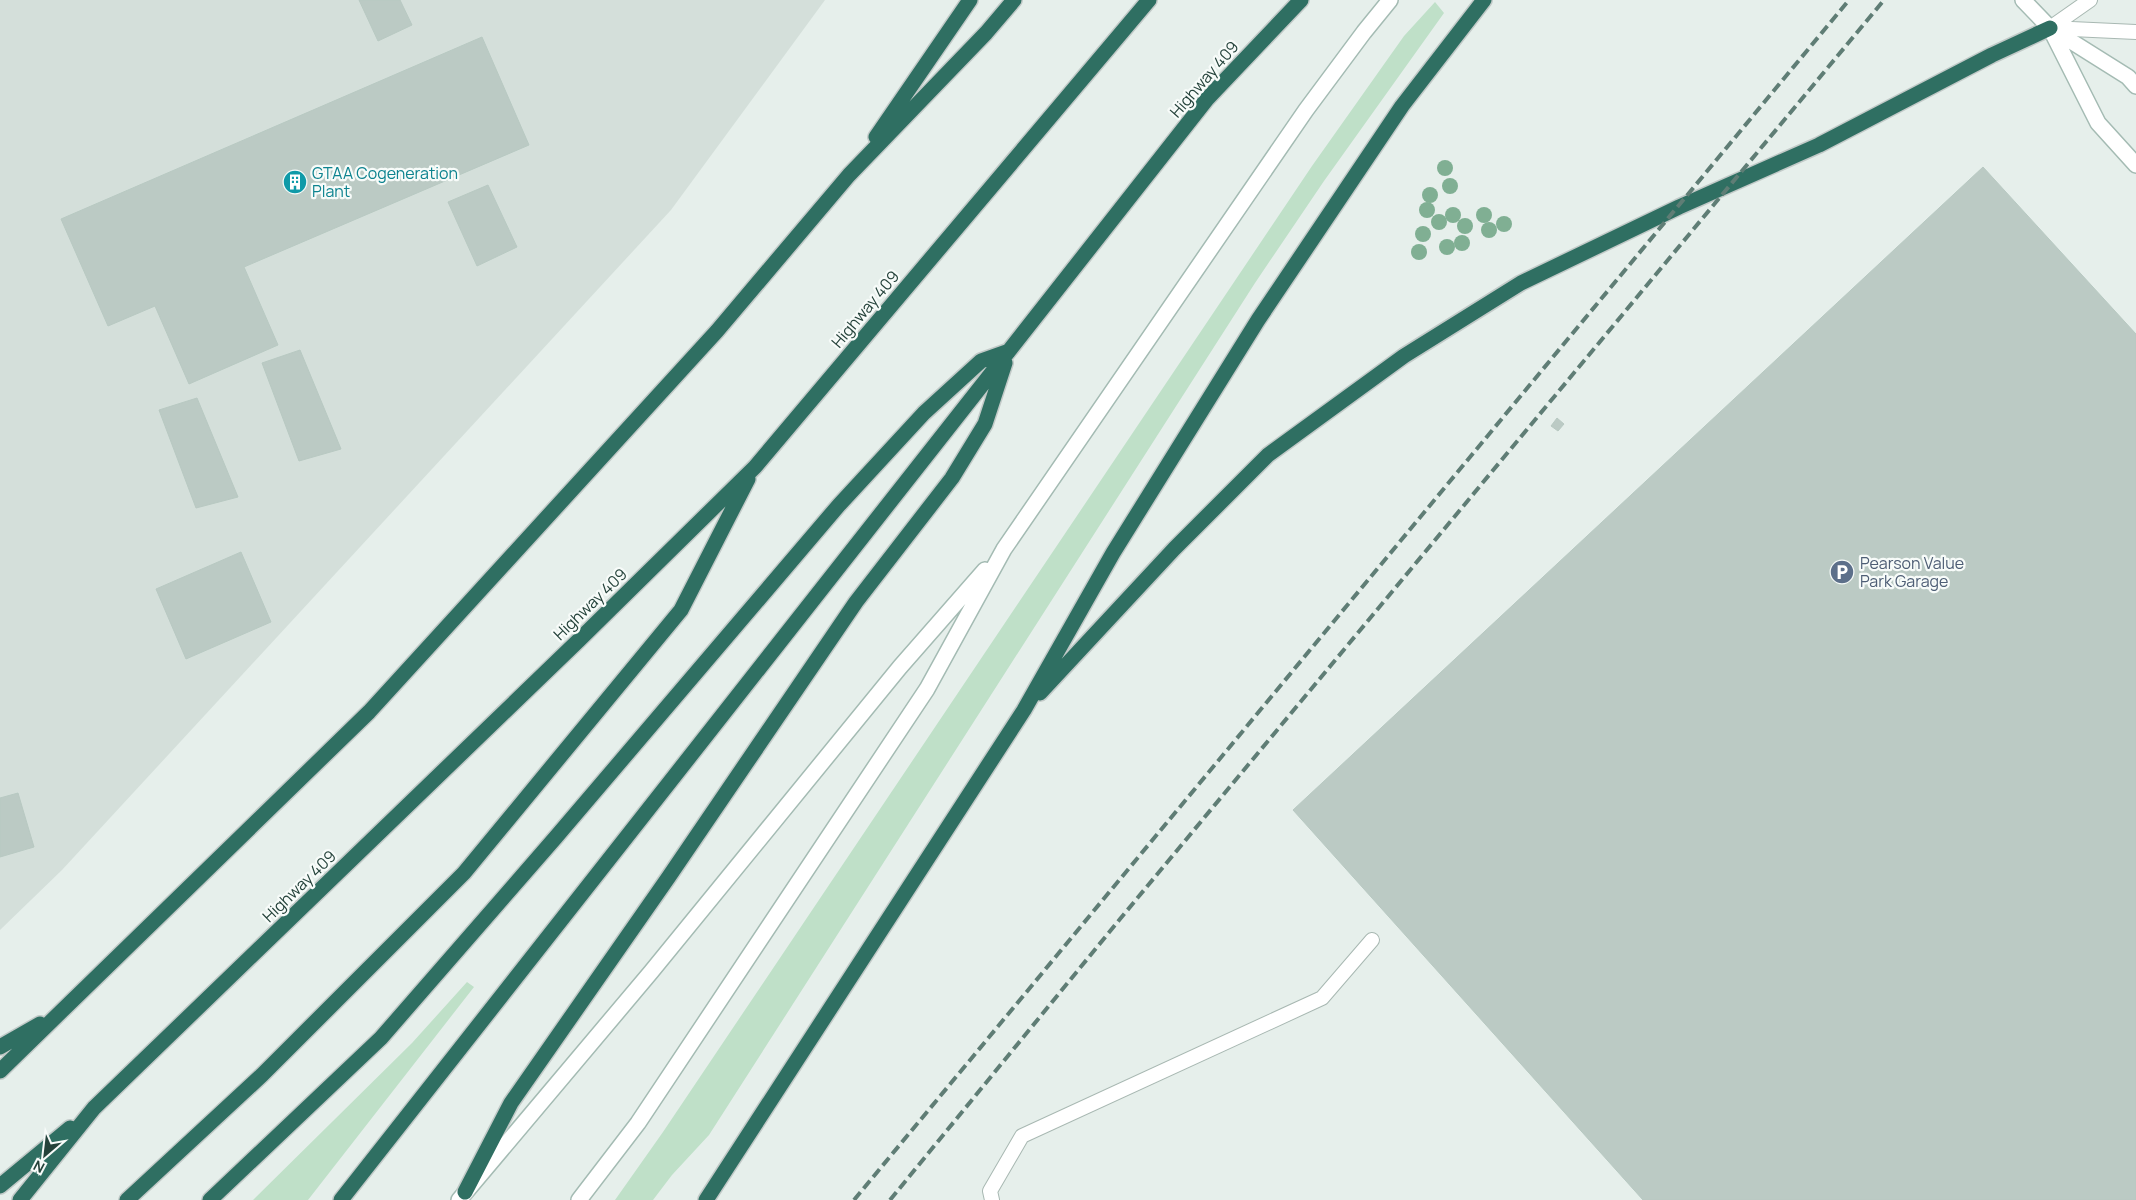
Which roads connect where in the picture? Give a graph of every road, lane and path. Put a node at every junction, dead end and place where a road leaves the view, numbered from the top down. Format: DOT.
graph roads {
  1 [pos="970,0"];
  2 [pos="1014,0"];
  3 [pos="1149,0"];
  4 [pos="1301,0"];
  5 [pos="1390,0"];
  6 [pos="1484,0"];
  7 [pos="2023,0"];
  8 [pos="2090,0"];
  9 [pos="2050,28"];
  10 [pos="2136,32"];
  11 [pos="2136,86"];
  12 [pos="2136,165"];
  13 [pos="850,175"];
  14 [pos="1009,351"];
  15 [pos="755,467"];
  16 [pos="1004,549"];
  17 [pos="1024,710"];
  18 [pos="1372,940"];
  19 [pos="58,1013"];
  20 [pos="0,1048"];
  21 [pos="0,1072"];
  22 [pos="94,1108"];
  23 [pos="0,1186"];
  24 [pos="462,1196"];
  25 [pos="20,1200"];
  26 [pos="127,1200"];
  27 [pos="210,1200"];
  28 [pos="341,1200"];
  29 [pos="580,1200"];
  30 [pos="706,1200"];
  31 [pos="992,1200"];
  1 -- 13 [label="highway"];
  2 -- 13 [label="highway"];
  3 -- 15 [label="highway, Highway 409"];
  4 -- 14 [label="highway, Highway 409"];
  5 -- 16 [label="street"];
  6 -- 17 [label="highway"];
  7 -- 9 [label="street"];
  8 -- 9 [label="lane"];
  9 -- 10 [label="lane"];
  9 -- 11 [label="street"];
  9 -- 12 [label="street"];
  9 -- 17 [label="highway"];
  13 -- 19 [label="highway"];
  14 -- 24 [label="highway"];
  14 -- 27 [label="highway"];
  14 -- 28 [label="highway, Highway 409"];
  15 -- 22 [label="highway, Highway 409"];
  15 -- 26 [label="highway"];
  16 -- 24 [label="street"];
  16 -- 29 [label="street"];
  17 -- 30 [label="highway"];
  18 -- 31 [label="lane"];
  19 -- 20 [label="highway"];
  19 -- 21 [label="highway"];
  22 -- 23 [label="highway"];
  22 -- 25 [label="highway, Highway 409"];
}
